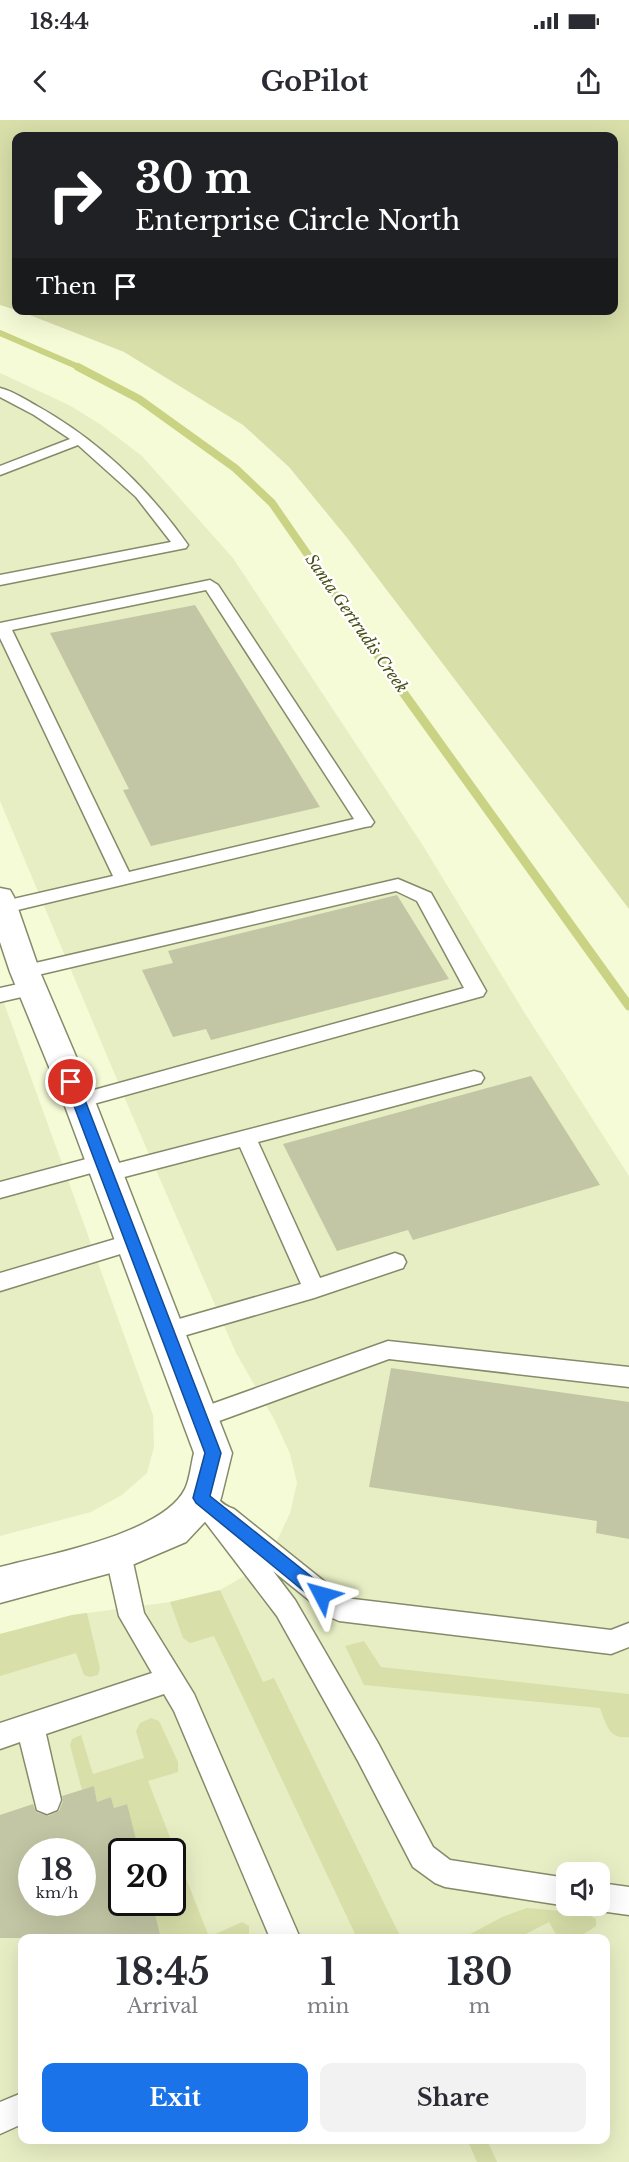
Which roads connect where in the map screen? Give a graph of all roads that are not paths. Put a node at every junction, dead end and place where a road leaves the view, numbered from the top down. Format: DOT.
graph roads {
  1 [pos="0,392"];
  2 [pos="79,440"];
  3 [pos="0,471"];
  4 [pos="0,580"];
  5 [pos="2,628"];
  6 [pos="123,878"];
  7 [pos="2,902"];
  8 [pos="15,972"];
  9 [pos="474,1078"];
  10 [pos="79,1101"];
  11 [pos="246,1138"];
  12 [pos="103,1169"];
  13 [pos="0,1190"];
  14 [pos="132,1242"];
  15 [pos="395,1262"];
  16 [pos="0,1282"];
  17 [pos="314,1289"];
  18 [pos="166,1332"];
  19 [pos="629,1377"];
  20 [pos="200,1418"];
  21 [pos="201,1498"];
  22 [pos="118,1553"];
  23 [pos="0,1585"];
  24 [pos="629,1635"];
  25 [pos="169,1680"];
  26 [pos="31,1728"];
  27 [pos="0,1736"];
  28 [pos="47,1800"];
  29 [pos="556,1890"];
  30 [pos="610,1898"];
  31 [pos="629,1901"];
  32 [pos="283,1934"];
  33 [pos="18,2111"];
  34 [pos="0,2118"];
  1 -- 2 [label="lane"];
  2 -- 3 [label="lane"];
  2 -- 4 [label="lane"];
  5 -- 6 [label="lane"];
  5 -- 6 [label="lane"];
  6 -- 7 [label="lane"];
  7 -- 8 [label="street"];
  8 -- 10 [label="street"];
  8 -- 10 [label="lane"];
  9 -- 11 [label="lane"];
  10 -- 12 [label="street"];
  11 -- 12 [label="lane"];
  11 -- 17 [label="lane"];
  12 -- 13 [label="lane"];
  12 -- 14 [label="street"];
  14 -- 16 [label="lane"];
  14 -- 18 [label="street"];
  15 -- 17 [label="lane"];
  17 -- 18 [label="lane"];
  18 -- 20 [label="street"];
  19 -- 20 [label="lane"];
  20 -- 21 [label="street"];
  21 -- 22 [label="street"];
  21 -- 24 [label="lane"];
  21 -- 29 [label="lane"];
  22 -- 23 [label="street"];
  22 -- 25 [label="lane"];
  25 -- 26 [label="lane"];
  25 -- 32 [label="lane"];
  26 -- 27 [label="lane"];
  26 -- 28 [label="lane"];
  30 -- 31 [label="lane"];
  33 -- 34 [label="lane"];
}
